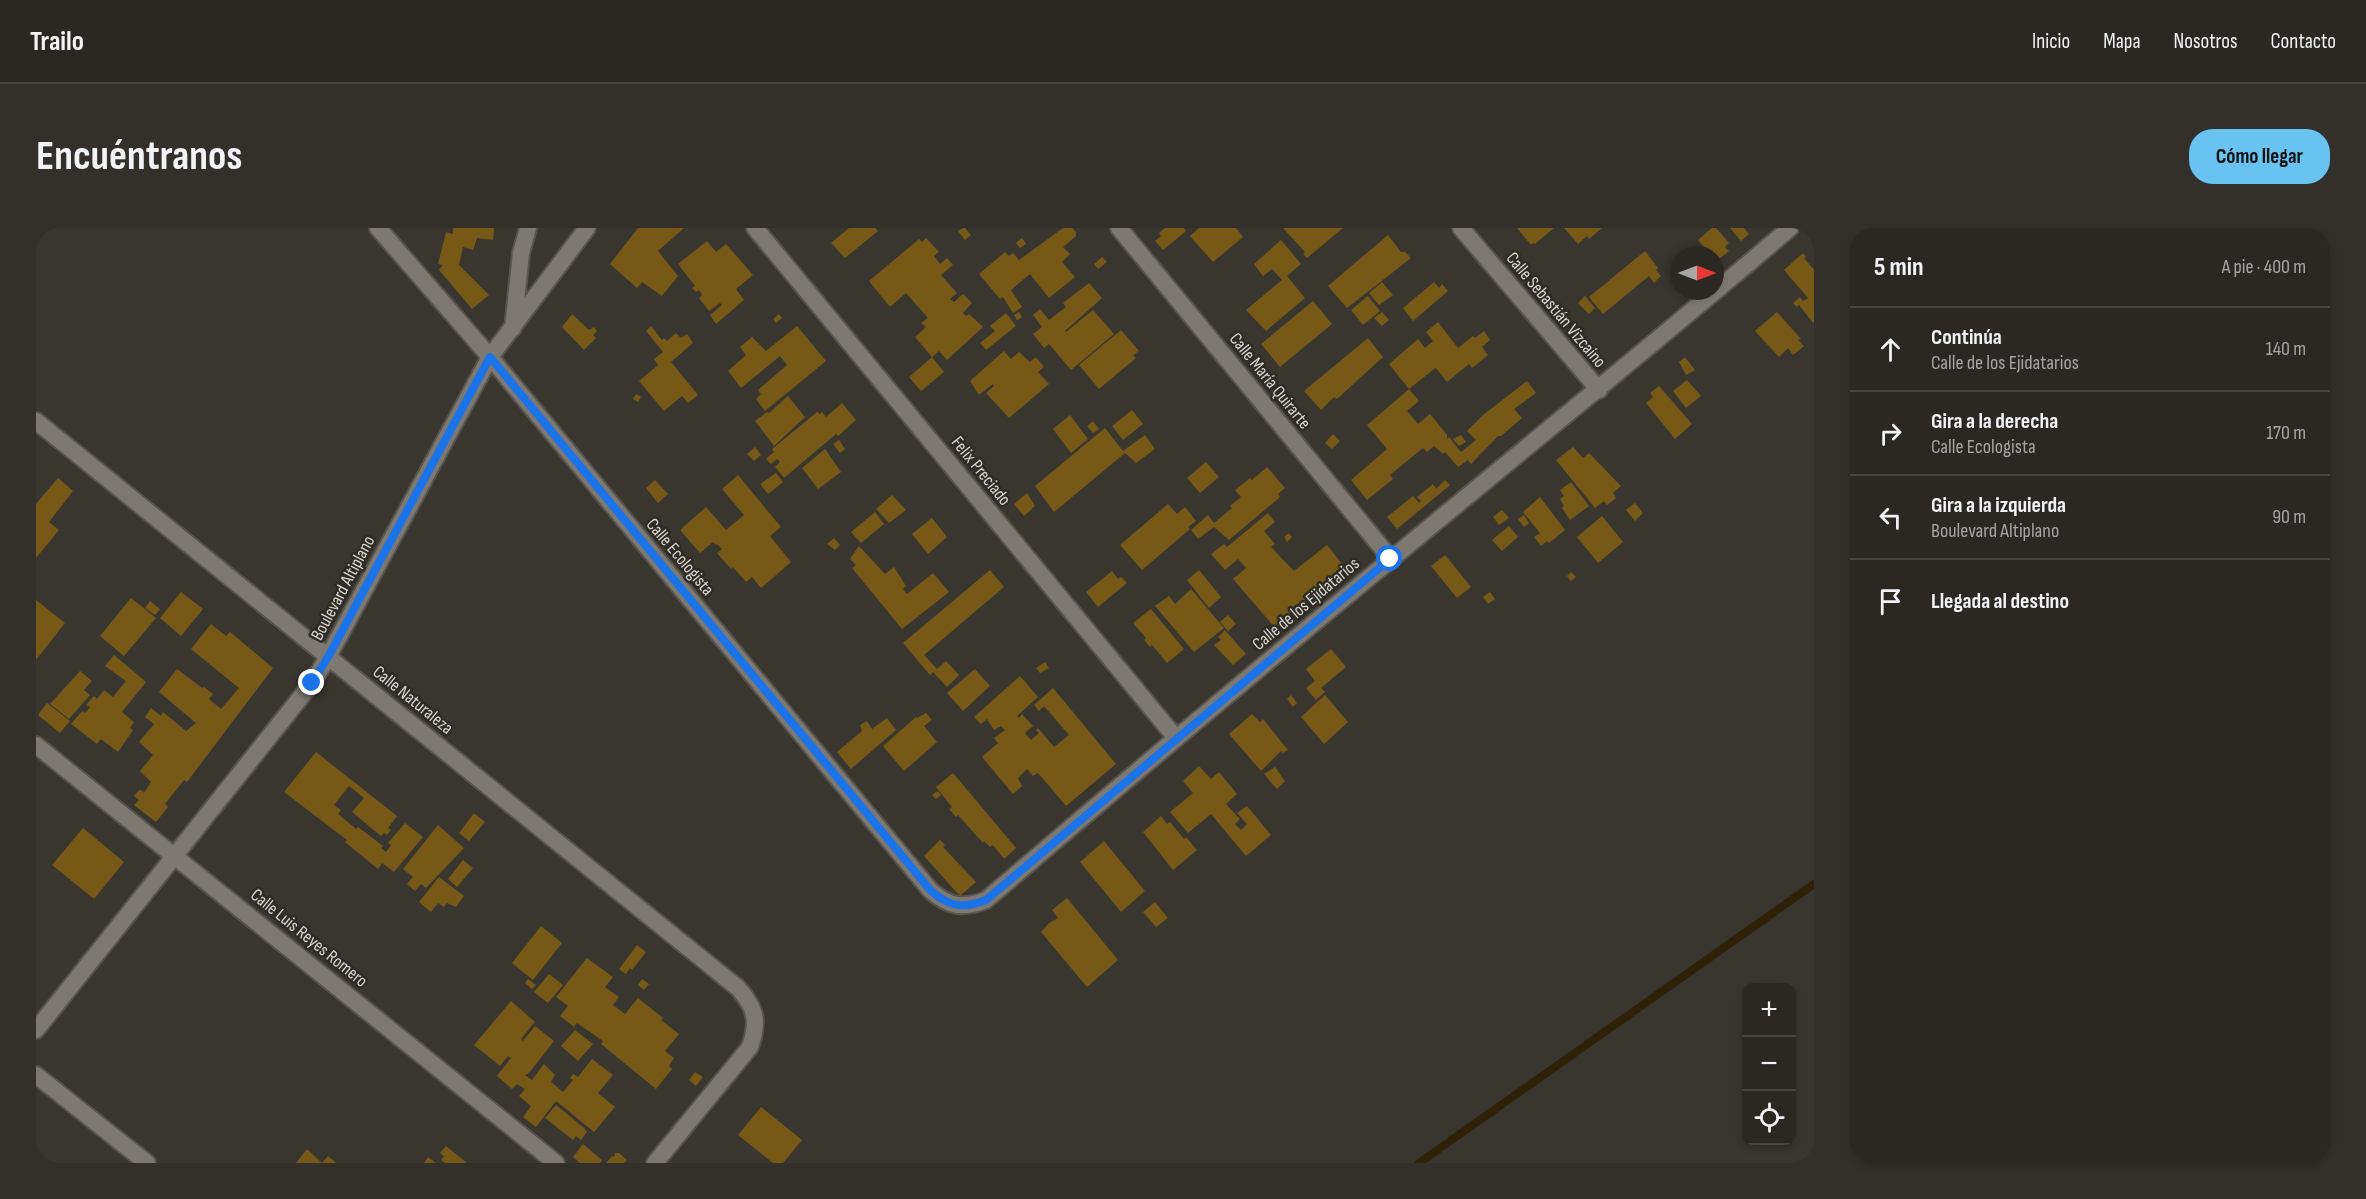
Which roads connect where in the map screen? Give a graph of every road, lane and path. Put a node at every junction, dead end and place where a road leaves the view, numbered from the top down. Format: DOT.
graph roads {
  1 [pos="378,228"];
  2 [pos="528,228"];
  3 [pos="587,228"];
  4 [pos="755,228"];
  5 [pos="1119,228"];
  6 [pos="1461,228"];
  7 [pos="1787,229"];
  8 [pos="513,328"];
  9 [pos="490,357"];
  10 [pos="1599,390"];
  11 [pos="36,421"];
  12 [pos="1390,559"];
  13 [pos="328,657"];
  14 [pos="1176,738"];
  15 [pos="36,745"];
  16 [pos="175,855"];
  17 [pos="955,905"];
  18 [pos="36,1030"];
  19 [pos="36,1075"];
  20 [pos="147,1163"];
  21 [pos="556,1163"];
  22 [pos="655,1163"];
  1 -- 9 [label="street, Calle Ecologista"];
  2 -- 8 [label="street"];
  3 -- 8 [label="street, Boulevard Altiplano"];
  4 -- 14 [label="street, Felix Preciado"];
  5 -- 12 [label="street, Calle María Quirarte"];
  6 -- 10 [label="street, Calle Sebastián Vizcaíno"];
  7 -- 10 [label="street, Calle de los Ejidatarios"];
  8 -- 9 [label="street, Boulevard Altiplano"];
  9 -- 13 [label="street, Boulevard Altiplano"];
  9 -- 17 [label="street, Calle Ecologista"];
  10 -- 12 [label="street, Calle de los Ejidatarios"];
  11 -- 13 [label="street, Calle Naturaleza"];
  12 -- 14 [label="street, Calle de los Ejidatarios"];
  13 -- 16 [label="street, Boulevard Altiplano"];
  13 -- 22 [label="street, Calle Naturaleza"];
  14 -- 17 [label="street, Calle de los Ejidatarios"];
  15 -- 16 [label="street, Calle Luis Reyes Romero"];
  16 -- 18 [label="street, Boulevard Altiplano"];
  16 -- 21 [label="street, Calle Luis Reyes Romero"];
  19 -- 20 [label="street"];
}
